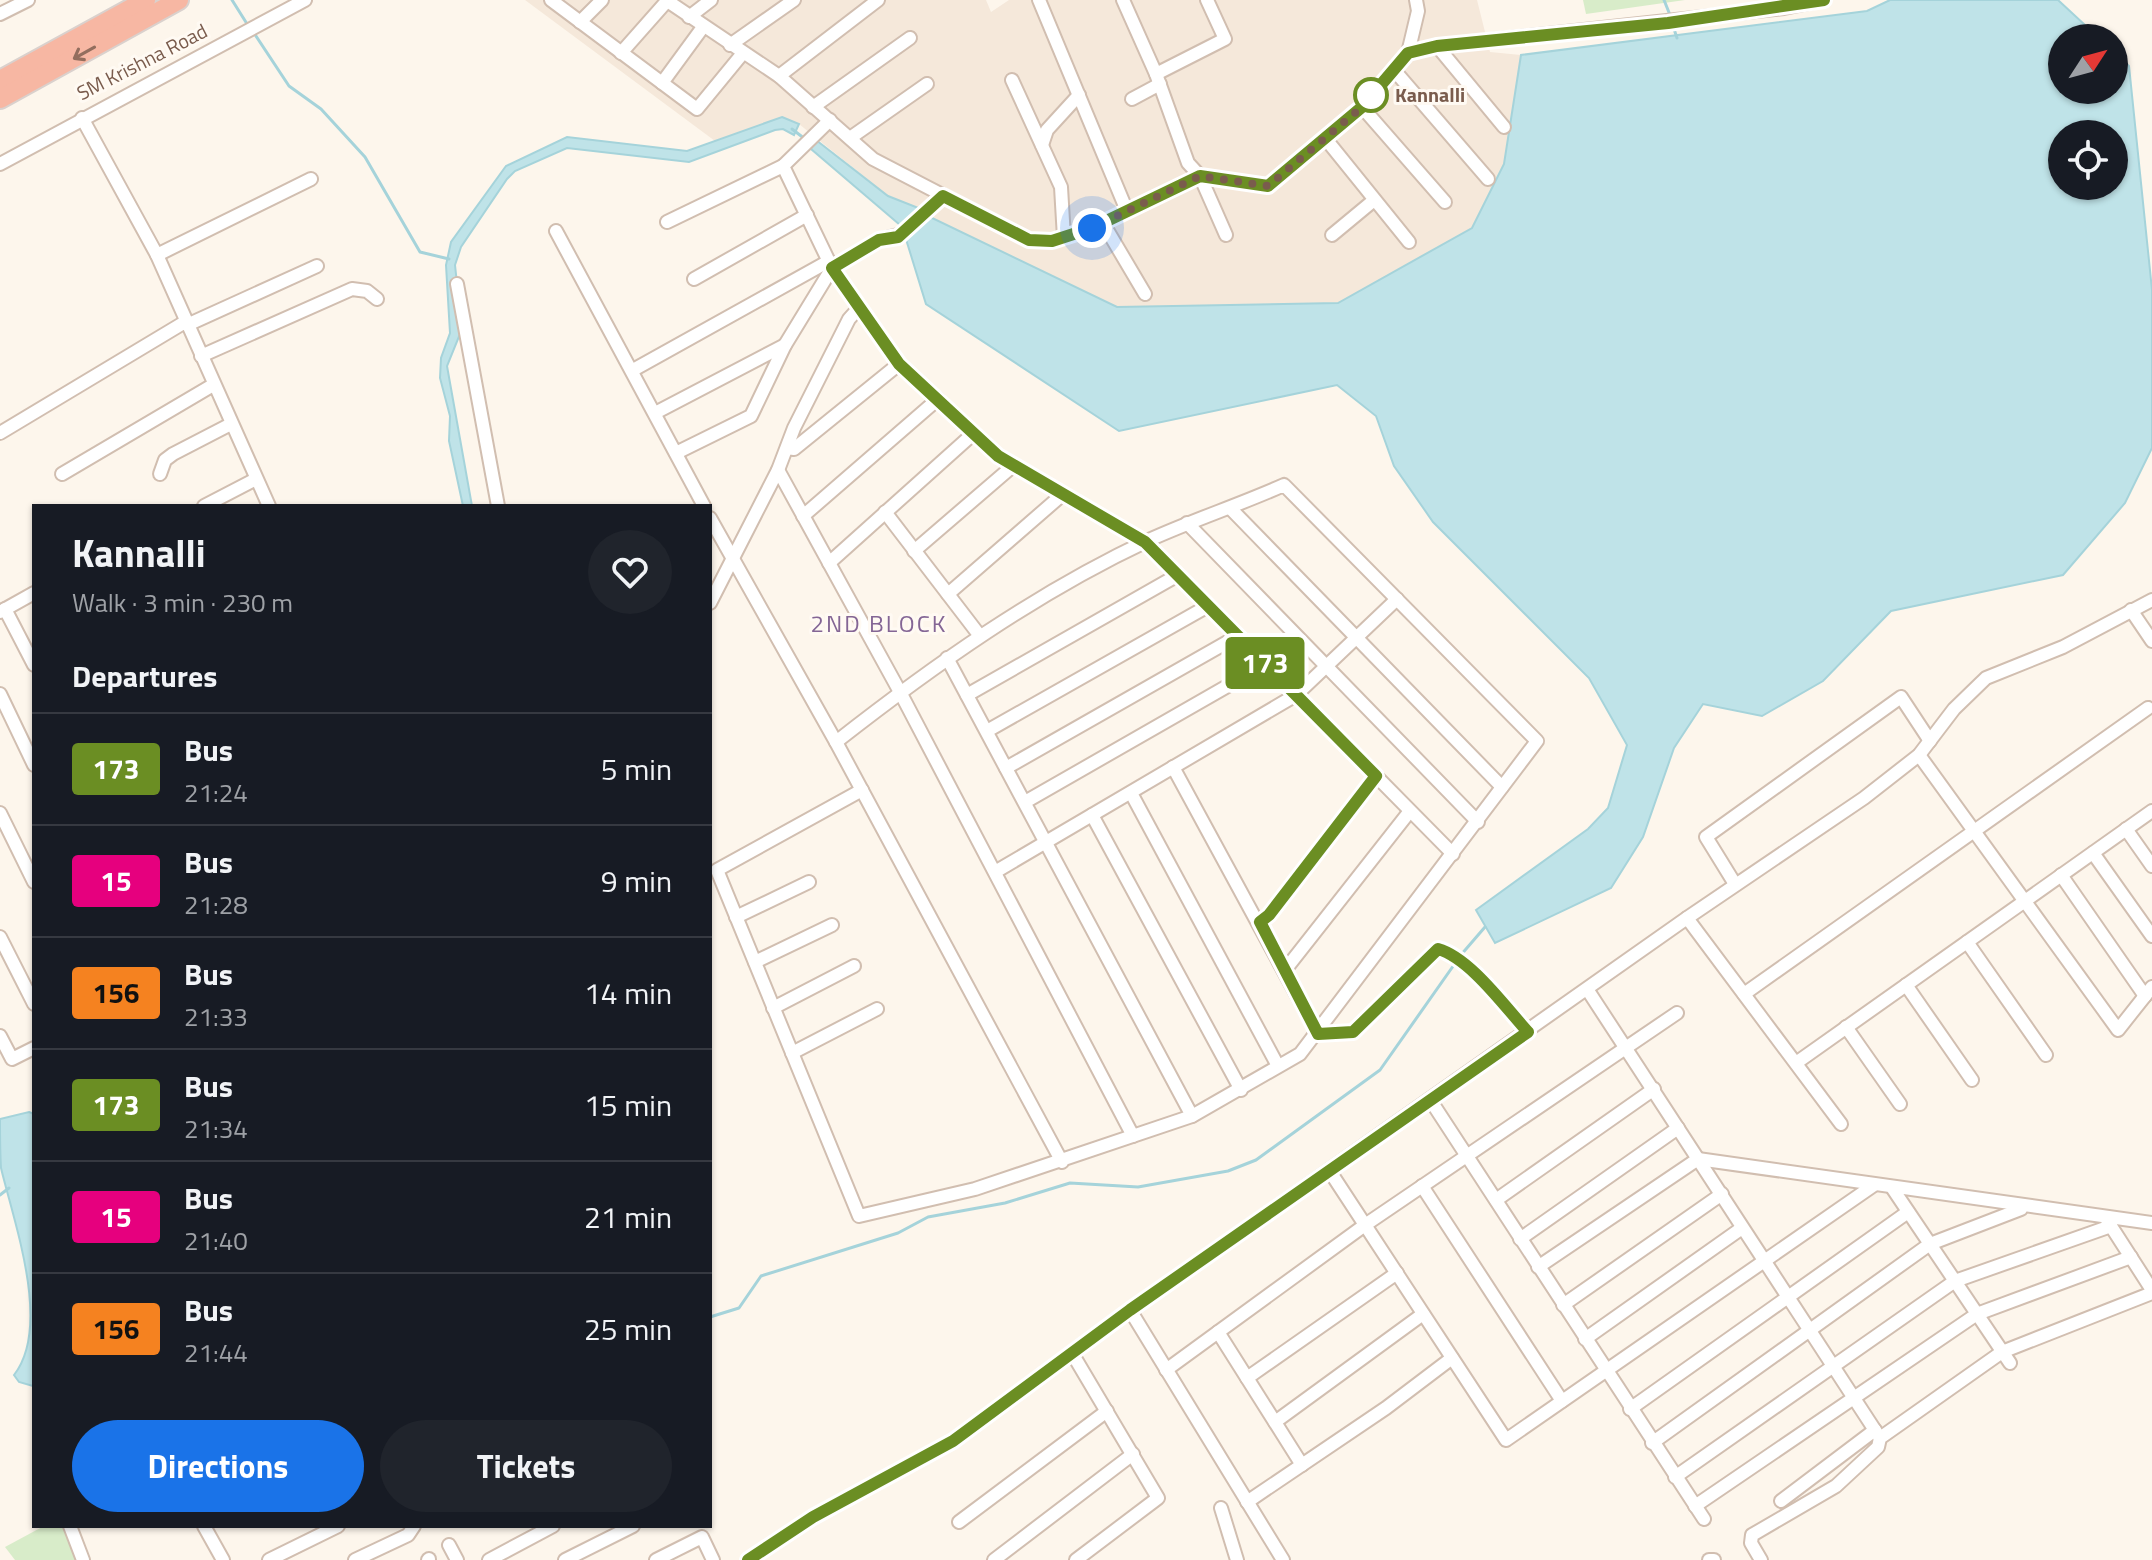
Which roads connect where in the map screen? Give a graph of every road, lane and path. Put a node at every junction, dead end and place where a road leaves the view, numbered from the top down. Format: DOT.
graph roads {
  1 [pos="28,0"];
  2 [pos="179,0"];
  3 [pos="305,0"];
  4 [pos="551,0"];
  5 [pos="602,0"];
  6 [pos="667,0"];
  7 [pos="711,0"];
  8 [pos="794,0"];
  9 [pos="878,0"];
  10 [pos="1039,0"];
  11 [pos="1123,0"];
  12 [pos="1207,0"];
  13 [pos="1416,0"];
  14 [pos="1824,0"];
  15 [pos="148,5"];
  16 [pos="0,14"];
  17 [pos="689,17"];
  18 [pos="580,22"];
  19 [pos="703,27"];
  20 [pos="910,38"];
  21 [pos="730,45"];
  22 [pos="1437,46"];
  23 [pos="621,53"];
  24 [pos="743,53"];
  25 [pos="1408,53"];
  26 [pos="1394,70"];
  27 [pos="779,76"];
  28 [pos="1158,79"];
  29 [pos="0,80"];
  30 [pos="1012,80"];
  31 [pos="662,83"];
  32 [pos="927,84"];
  33 [pos="1079,95"];
  34 [pos="0,99"];
  35 [pos="1132,99"];
  36 [pos="813,107"];
  37 [pos="1362,107"];
  38 [pos="82,118"];
  39 [pos="830,120"];
  40 [pos="1504,127"];
  41 [pos="850,138"];
  42 [pos="1325,138"];
  43 [pos="1042,145"];
  44 [pos="0,164"];
  45 [pos="783,166"];
  46 [pos="1200,176"];
  47 [pos="311,179"];
  48 [pos="1488,179"];
  49 [pos="943,196"];
  50 [pos="1373,201"];
  51 [pos="1445,202"];
  52 [pos="1127,211"];
  53 [pos="807,215"];
  54 [pos="667,222"];
  55 [pos="1103,223"];
  56 [pos="556,231"];
  57 [pos="1226,235"];
  58 [pos="1332,235"];
  59 [pos="1064,238"];
  60 [pos="1409,242"];
  61 [pos="157,255"];
  62 [pos="830,265"];
  63 [pos="317,266"];
  64 [pos="694,279"];
  65 [pos="457,284"];
  66 [pos="1145,294"];
  67 [pos="377,299"];
  68 [pos="858,309"];
  69 [pos="186,323"];
  70 [pos="785,345"];
  71 [pos="201,356"];
  72 [pos="899,364"];
  73 [pos="633,370"];
  74 [pos="213,385"];
  75 [pos="938,399"];
  76 [pos="655,413"];
  77 [pos="231,424"];
  78 [pos="0,433"];
  79 [pos="974,433"];
  80 [pos="787,448"];
  81 [pos="676,453"];
  82 [pos="1014,465"];
  83 [pos="778,470"];
  84 [pos="62,474"];
  85 [pos="160,474"];
  86 [pos="256,479"];
  87 [pos="1063,494"];
  88 [pos="208,504"];
  89 [pos="268,504"];
  90 [pos="498,504"];
  91 [pos="703,504"];
  92 [pos="1231,509"];
  93 [pos="885,512"];
  94 [pos="803,516"];
  95 [pos="712,522"];
  96 [pos="1187,523"];
  97 [pos="1145,542"];
  98 [pos="914,551"];
  99 [pos="731,559"];
  100 [pos="829,563"];
  101 [pos="1178,575"];
  102 [pos="32,594"];
  103 [pos="948,594"];
  104 [pos="712,599"];
  105 [pos="1397,599"];
  106 [pos="2152,600"];
  107 [pos="1208,606"];
  108 [pos="2131,610"];
  109 [pos="2,611"];
  110 [pos="980,636"];
  111 [pos="1238,636"];
  112 [pos="1355,640"];
  113 [pos="2152,641"];
  114 [pos="947,658"];
  115 [pos="32,662"];
  116 [pos="1266,664"];
  117 [pos="1326,666"];
  118 [pos="900,692"];
  119 [pos="0,694"];
  120 [pos="967,695"];
  121 [pos="1296,695"];
  122 [pos="2152,723"];
  123 [pos="987,731"];
  124 [pos="1930,741"];
  125 [pos="836,742"];
  126 [pos="1919,755"];
  127 [pos="32,761"];
  128 [pos="1173,767"];
  129 [pos="1006,768"];
  130 [pos="1376,776"];
  131 [pos="1502,787"];
  132 [pos="862,790"];
  133 [pos="1131,793"];
  134 [pos="1025,802"];
  135 [pos="1410,811"];
  136 [pos="2152,811"];
  137 [pos="0,813"];
  138 [pos="1092,815"];
  139 [pos="1478,822"];
  140 [pos="2126,829"];
  141 [pos="1976,833"];
  142 [pos="1046,842"];
  143 [pos="2093,853"];
  144 [pos="1453,854"];
  145 [pos="2152,866"];
  146 [pos="995,872"];
  147 [pos="2061,875"];
  148 [pos="32,878"];
  149 [pos="809,882"];
  150 [pos="1735,884"];
  151 [pos="2025,901"];
  152 [pos="736,917"];
  153 [pos="1687,918"];
  154 [pos="1260,922"];
  155 [pos="832,925"];
  156 [pos="2152,936"];
  157 [pos="0,937"];
  158 [pos="1967,942"];
  159 [pos="755,962"];
  160 [pos="854,966"];
  161 [pos="1285,970"];
  162 [pos="1906,985"];
  163 [pos="1587,989"];
  164 [pos="2148,991"];
  165 [pos="1744,994"];
  166 [pos="32,1000"];
  167 [pos="773,1008"];
  168 [pos="877,1009"];
  169 [pos="1677,1013"];
  170 [pos="1846,1027"];
  171 [pos="1528,1032"];
  172 [pos="1318,1034"];
  173 [pos="0,1036"];
  174 [pos="1626,1048"];
  175 [pos="32,1049"];
  176 [pos="792,1053"];
  177 [pos="2046,1055"];
  178 [pos="1796,1063"];
  179 [pos="1278,1066"];
  180 [pos="1972,1080"];
  181 [pos="1654,1089"];
  182 [pos="1241,1090"];
  183 [pos="1431,1101"];
  184 [pos="1900,1104"];
  185 [pos="1192,1116"];
  186 [pos="1841,1124"];
  187 [pos="1678,1128"];
  188 [pos="1133,1136"];
  189 [pos="1466,1156"];
  190 [pos="1698,1159"];
  191 [pos="1062,1162"];
  192 [pos="1329,1170"];
  193 [pos="1874,1185"];
  194 [pos="1422,1186"];
  195 [pos="1893,1189"];
  196 [pos="1722,1194"];
  197 [pos="1496,1200"];
  198 [pos="2024,1208"];
  199 [pos="1908,1212"];
  200 [pos="2108,1221"];
  201 [pos="2152,1223"];
  202 [pos="1365,1225"];
  203 [pos="1742,1228"];
  204 [pos="1520,1239"];
  205 [pos="1930,1244"];
  206 [pos="1763,1260"];
  207 [pos="2134,1263"];
  208 [pos="1538,1267"];
  209 [pos="2152,1270"];
  210 [pos="1397,1273"];
  211 [pos="1955,1281"];
  212 [pos="2152,1292"];
  213 [pos="1788,1298"];
  214 [pos="1563,1305"];
  215 [pos="1130,1310"];
  216 [pos="1423,1314"];
  217 [pos="1977,1314"];
  218 [pos="1809,1331"];
  219 [pos="1218,1332"];
  220 [pos="1585,1339"];
  221 [pos="2002,1352"];
  222 [pos="1072,1353"];
  223 [pos="1452,1358"];
  224 [pos="2010,1363"];
  225 [pos="1831,1368"];
  226 [pos="1166,1370"];
  227 [pos="1605,1371"];
  228 [pos="1247,1378"];
  229 [pos="1562,1401"];
  230 [pos="1855,1401"];
  231 [pos="1630,1409"];
  232 [pos="1107,1411"];
  233 [pos="1275,1422"];
  234 [pos="1877,1434"];
  235 [pos="1652,1443"];
  236 [pos="1133,1454"];
  237 [pos="1302,1465"];
  238 [pos="1675,1477"];
  239 [pos="1781,1501"];
  240 [pos="1247,1502"];
  241 [pos="1695,1506"];
  242 [pos="1221,1508"];
  243 [pos="1704,1519"];
  244 [pos="959,1522"];
  245 [pos="71,1528"];
  246 [pos="205,1528"];
  247 [pos="334,1528"];
  248 [pos="413,1528"];
  249 [pos="549,1528"];
  250 [pos="629,1528"];
  251 [pos="449,1545"];
  252 [pos="662,1559"];
  253 [pos="83,1560"];
  254 [pos="223,1560"];
  255 [pos="269,1560"];
  256 [pos="355,1560"];
  257 [pos="457,1560"];
  258 [pos="489,1560"];
  259 [pos="565,1560"];
  260 [pos="713,1560"];
  261 [pos="748,1560"];
  262 [pos="994,1560"];
  263 [pos="1076,1560"];
  264 [pos="1237,1560"];
  265 [pos="1283,1560"];
  266 [pos="1761,1560"];
  1 -- 16 [label="street"];
  2 -- 15 [label="highway, SM Krishna Road"];
  3 -- 38 [label="street, SM Krishna Road"];
  4 -- 18 [label="street"];
  5 -- 18 [label="street"];
  6 -- 17 [label="street"];
  6 -- 23 [label="street"];
  7 -- 17 [label="street"];
  8 -- 21 [label="street"];
  9 -- 27 [label="street"];
  10 -- 33 [label="street"];
  11 -- 28 [label="street"];
  12 -- 28 [label="street"];
  13 -- 25 [label="street"];
  14 -- 22 [label="street"];
  15 -- 29 [label="highway, SM Krishna Road"];
  15 -- 34 [label="highway, SM Krishna Road, one-way"];
  17 -- 19 [label="street"];
  18 -- 23 [label="street"];
  19 -- 21 [label="street"];
  19 -- 31 [label="street"];
  20 -- 36 [label="street"];
  21 -- 24 [label="street"];
  22 -- 25 [label="street"];
  22 -- 40 [label="street"];
  23 -- 31 [label="street"];
  24 -- 27 [label="street"];
  24 -- 31 [label="street"];
  25 -- 26 [label="street"];
  26 -- 37 [label="street"];
  26 -- 48 [label="street"];
  27 -- 36 [label="street"];
  28 -- 35 [label="street"];
  28 -- 46 [label="street"];
  30 -- 43 [label="street"];
  32 -- 41 [label="street"];
  33 -- 43 [label="street"];
  33 -- 52 [label="street"];
  36 -- 39 [label="street"];
  37 -- 42 [label="street"];
  37 -- 51 [label="street"];
  38 -- 44 [label="street, SM Krishna Road"];
  38 -- 61 [label="street"];
  39 -- 41 [label="street"];
  39 -- 45 [label="street"];
  41 -- 49 [label="street"];
  42 -- 46 [label="street"];
  42 -- 50 [label="street"];
  43 -- 59 [label="street"];
  45 -- 53 [label="street"];
  45 -- 54 [label="street"];
  46 -- 52 [label="street"];
  46 -- 57 [label="street"];
  47 -- 61 [label="street"];
  49 -- 59 [label="street"];
  49 -- 62 [label="street"];
  50 -- 58 [label="street"];
  50 -- 60 [label="street"];
  52 -- 55 [label="street"];
  53 -- 62 [label="street"];
  53 -- 64 [label="street"];
  55 -- 59 [label="street"];
  55 -- 66 [label="street"];
  56 -- 73 [label="street"];
  61 -- 69 [label="street"];
  62 -- 68 [label="street"];
  62 -- 70 [label="street"];
  62 -- 73 [label="street"];
  63 -- 69 [label="street"];
  65 -- 90 [label="street"];
  67 -- 71 [label="street"];
  68 -- 72 [label="street"];
  68 -- 80 [label="street"];
  69 -- 71 [label="street"];
  69 -- 78 [label="street"];
  70 -- 76 [label="street"];
  70 -- 81 [label="street"];
  71 -- 74 [label="street"];
  72 -- 75 [label="street"];
  72 -- 80 [label="street"];
  73 -- 76 [label="street"];
  74 -- 77 [label="street"];
  74 -- 84 [label="street"];
  75 -- 79 [label="street"];
  75 -- 94 [label="street"];
  76 -- 81 [label="street"];
  77 -- 85 [label="street"];
  77 -- 86 [label="street"];
  79 -- 82 [label="street"];
  79 -- 93 [label="street"];
  80 -- 83 [label="street"];
  81 -- 91 [label="street"];
  82 -- 87 [label="street"];
  82 -- 98 [label="street"];
  83 -- 94 [label="street"];
  83 -- 99 [label="street"];
  86 -- 88 [label="street"];
  86 -- 89 [label="street"];
  87 -- 97 [label="street"];
  87 -- 103 [label="street"];
  92 -- 96 [label="street"];
  92 -- 105 [label="street"];
  92 -- 112 [label="street"];
  93 -- 98 [label="street"];
  93 -- 100 [label="street"];
  94 -- 100 [label="street"];
  95 -- 99 [label="street"];
  96 -- 97 [label="street"];
  96 -- 117 [label="street"];
  97 -- 101 [label="street"];
  97 -- 110 [label="street"];
  98 -- 103 [label="street"];
  99 -- 104 [label="street"];
  99 -- 125 [label="street"];
  100 -- 118 [label="street"];
  101 -- 107 [label="street"];
  101 -- 120 [label="street"];
  102 -- 109 [label="street"];
  103 -- 110 [label="street"];
  105 -- 112 [label="street"];
  105 -- 131 [label="street"];
  106 -- 108 [label="street"];
  107 -- 111 [label="street"];
  107 -- 123 [label="street"];
  108 -- 113 [label="street"];
  108 -- 124 [label="street"];
  109 -- 115 [label="street"];
  110 -- 114 [label="street"];
  111 -- 116 [label="street"];
  111 -- 129 [label="street"];
  112 -- 117 [label="street"];
  112 -- 131 [label="street"];
  114 -- 118 [label="street"];
  114 -- 120 [label="street"];
  116 -- 121 [label="street"];
  116 -- 134 [label="street"];
  117 -- 121 [label="street"];
  117 -- 139 [label="street"];
  118 -- 125 [label="street"];
  118 -- 146 [label="street"];
  119 -- 127 [label="street"];
  120 -- 123 [label="street"];
  121 -- 128 [label="street"];
  121 -- 130 [label="street"];
  122 -- 141 [label="street"];
  123 -- 129 [label="street"];
  124 -- 126 [label="street"];
  124 -- 150 [label="street"];
  125 -- 132 [label="street"];
  126 -- 141 [label="street"];
  126 -- 150 [label="street"];
  128 -- 133 [label="street"];
  128 -- 154 [label="street"];
  129 -- 134 [label="street"];
  130 -- 135 [label="street"];
  130 -- 154 [label="street"];
  131 -- 139 [label="street"];
  132 -- 152 [label="street"];
  132 -- 191 [label="street"];
  133 -- 138 [label="street"];
  133 -- 179 [label="street"];
  134 -- 142 [label="street"];
  135 -- 144 [label="street"];
  135 -- 161 [label="street"];
  136 -- 140 [label="street"];
  137 -- 148 [label="street"];
  138 -- 142 [label="street"];
  138 -- 182 [label="street"];
  139 -- 144 [label="street"];
  140 -- 143 [label="street"];
  140 -- 145 [label="street"];
  141 -- 151 [label="street"];
  141 -- 165 [label="street"];
  142 -- 146 [label="street"];
  142 -- 185 [label="street"];
  143 -- 147 [label="street"];
  143 -- 156 [label="street"];
  144 -- 172 [label="street"];
  146 -- 188 [label="street"];
  147 -- 151 [label="street"];
  147 -- 164 [label="street"];
  149 -- 152 [label="street"];
  150 -- 153 [label="street"];
  151 -- 158 [label="street"];
  151 -- 164 [label="street"];
  152 -- 159 [label="street"];
  153 -- 163 [label="street"];
  153 -- 165 [label="street"];
  154 -- 161 [label="street"];
  155 -- 159 [label="street"];
  157 -- 166 [label="street"];
  158 -- 162 [label="street"];
  158 -- 177 [label="street"];
  159 -- 167 [label="street"];
  160 -- 167 [label="street"];
  161 -- 172 [label="street"];
  162 -- 170 [label="street"];
  162 -- 180 [label="street"];
  163 -- 171 [label="street"];
  163 -- 174 [label="street"];
  165 -- 178 [label="street"];
  167 -- 176 [label="street"];
  168 -- 176 [label="street"];
  169 -- 174 [label="street"];
  170 -- 178 [label="street"];
  170 -- 184 [label="street"];
  171 -- 172 [label="street"];
  171 -- 183 [label="street"];
  172 -- 179 [label="street"];
  173 -- 175 [label="street"];
  174 -- 181 [label="street"];
  174 -- 189 [label="street"];
  176 -- 191 [label="street"];
  178 -- 186 [label="street"];
  179 -- 182 [label="street"];
  181 -- 187 [label="street"];
  181 -- 197 [label="street"];
  182 -- 185 [label="street"];
  183 -- 189 [label="street"];
  183 -- 192 [label="street"];
  185 -- 188 [label="street"];
  187 -- 190 [label="street"];
  187 -- 204 [label="street"];
  188 -- 191 [label="street"];
  189 -- 194 [label="street"];
  189 -- 197 [label="street"];
  190 -- 193 [label="street"];
  190 -- 196 [label="street"];
  190 -- 208 [label="street"];
  192 -- 202 [label="street"];
  192 -- 215 [label="street"];
  193 -- 195 [label="street"];
  193 -- 206 [label="street"];
  194 -- 202 [label="street"];
  194 -- 229 [label="street"];
  195 -- 198 [label="street"];
  195 -- 199 [label="street"];
  196 -- 203 [label="street"];
  196 -- 214 [label="street"];
  197 -- 204 [label="street"];
  198 -- 200 [label="street"];
  198 -- 205 [label="street"];
  199 -- 205 [label="street"];
  199 -- 213 [label="street"];
  200 -- 201 [label="street"];
  200 -- 207 [label="street"];
  200 -- 211 [label="street"];
  202 -- 210 [label="street"];
  202 -- 219 [label="street"];
  203 -- 206 [label="street"];
  203 -- 220 [label="street"];
  204 -- 208 [label="street"];
  205 -- 211 [label="street"];
  205 -- 218 [label="street"];
  206 -- 213 [label="street"];
  206 -- 227 [label="street"];
  207 -- 209 [label="street"];
  207 -- 212 [label="street"];
  207 -- 217 [label="street"];
  208 -- 214 [label="street"];
  210 -- 216 [label="street"];
  210 -- 228 [label="street"];
  211 -- 217 [label="street"];
  211 -- 225 [label="street"];
  212 -- 221 [label="street"];
  213 -- 218 [label="street"];
  213 -- 231 [label="street"];
  214 -- 220 [label="street"];
  215 -- 222 [label="street"];
  215 -- 226 [label="street"];
  216 -- 223 [label="street"];
  216 -- 233 [label="street"];
  217 -- 221 [label="street"];
  217 -- 230 [label="street"];
  218 -- 225 [label="street"];
  218 -- 235 [label="street"];
  219 -- 226 [label="street"];
  219 -- 228 [label="street"];
  220 -- 227 [label="street"];
  221 -- 224 [label="street"];
  221 -- 234 [label="street"];
  222 -- 232 [label="street"];
  222 -- 261 [label="street"];
  223 -- 229 [label="street"];
  223 -- 237 [label="street"];
  225 -- 230 [label="street"];
  225 -- 238 [label="street"];
  226 -- 240 [label="street"];
  227 -- 229 [label="street"];
  227 -- 231 [label="street"];
  228 -- 233 [label="street"];
  230 -- 234 [label="street"];
  230 -- 241 [label="street"];
  231 -- 235 [label="street"];
  232 -- 236 [label="street"];
  232 -- 244 [label="street"];
  233 -- 237 [label="street"];
  234 -- 239 [label="street"];
  234 -- 266 [label="street"];
  235 -- 238 [label="street"];
  236 -- 262 [label="street"];
  236 -- 263 [label="street"];
  237 -- 240 [label="street"];
  238 -- 241 [label="street"];
  240 -- 265 [label="street"];
  241 -- 243 [label="street"];
  242 -- 264 [label="street"];
  245 -- 253 [label="street"];
  246 -- 254 [label="street"];
  247 -- 255 [label="street"];
  248 -- 256 [label="street"];
  249 -- 258 [label="street"];
  250 -- 259 [label="street"];
  251 -- 257 [label="street"];
  252 -- 260 [label="street"];
}
